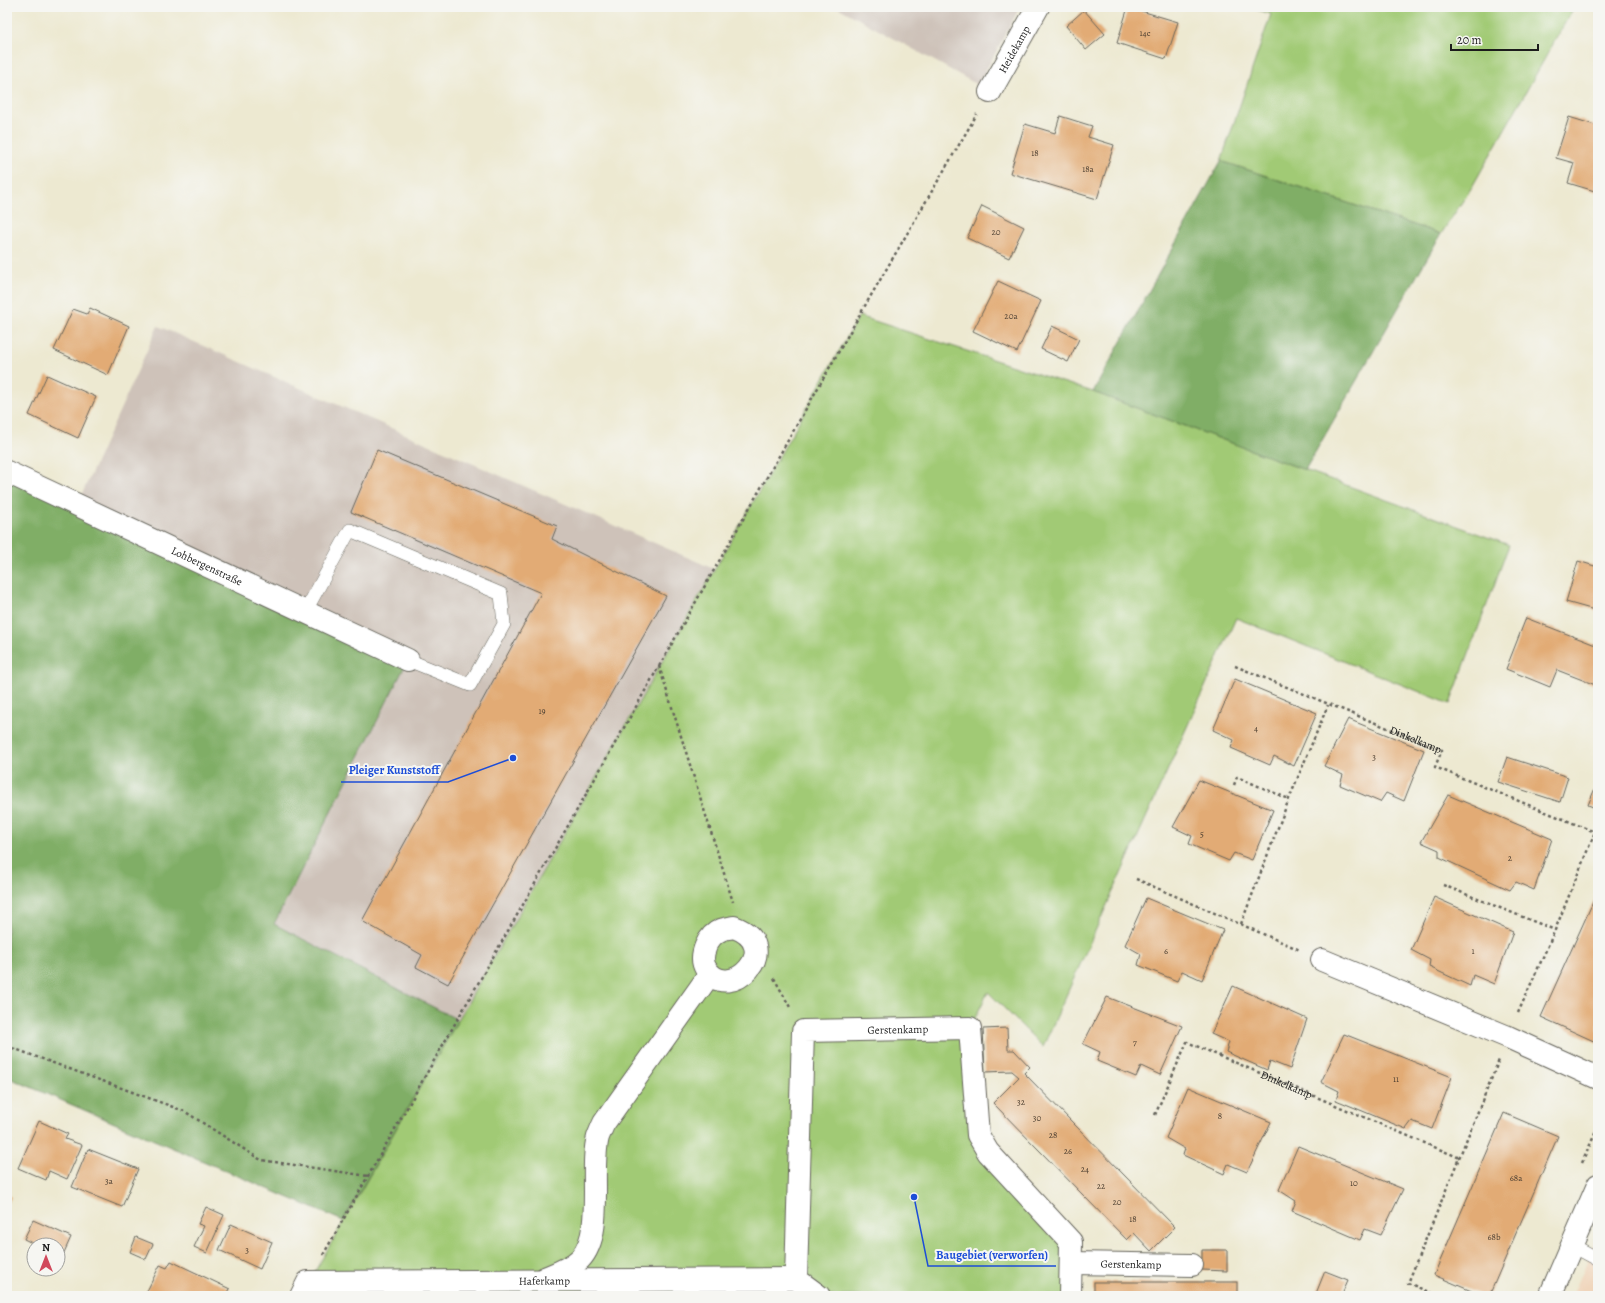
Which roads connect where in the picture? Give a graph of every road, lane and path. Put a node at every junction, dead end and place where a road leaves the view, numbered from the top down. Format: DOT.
graph roads {
  1 [pos="1038,7"];
  2 [pos="990,92"];
  3 [pos="7,472"];
  4 [pos="305,612"];
  5 [pos="408,660"];
  6 [pos="659,666"];
  7 [pos="1235,666"];
  8 [pos="1328,705"];
  9 [pos="1234,785"];
  10 [pos="1289,799"];
  11 [pos="1597,833"];
  12 [pos="1136,879"];
  13 [pos="1443,885"];
  14 [pos="1241,924"];
  15 [pos="1556,930"];
  16 [pos="745,932"];
  17 [pos="1322,960"];
  18 [pos="710,974"];
  19 [pos="772,975"];
  20 [pos="803,1031"];
  21 [pos="1508,1037"];
  22 [pos="7,1046"];
  23 [pos="1598,1078"];
  24 [pos="1156,1114"];
  25 [pos="1460,1158"];
  26 [pos="368,1176"];
  27 [pos="1598,1185"];
  28 [pos="1572,1246"];
  29 [pos="1598,1260"];
  30 [pos="1071,1263"];
  31 [pos="1192,1266"];
  32 [pos="796,1279"];
  33 [pos="539,1280"];
  34 [pos="304,1289"];
  35 [pos="819,1296"];
  36 [pos="1070,1296"];
  37 [pos="1438,1296"];
  38 [pos="1550,1296"];
  1 -- 2 [label="street, Heidekamp"];
  2 -- 6 [label="path"];
  3 -- 4 [label="street, Lohbergenstraße"];
  4 -- 5 [label="street, Lohbergenstraße"];
  4 -- 5 [label="lane"];
  6 -- 16 [label="path"];
  6 -- 26 [label="path"];
  7 -- 8 [label="path"];
  8 -- 10 [label="path"];
  8 -- 11 [label="path, Dinkelkamp"];
  9 -- 10 [label="path"];
  10 -- 14 [label="path"];
  11 -- 15 [label="path, Dinkelkamp"];
  12 -- 14 [label="path"];
  13 -- 15 [label="path"];
  14 -- 17 [label="path"];
  15 -- 21 [label="path, Dinkelkamp"];
  16 -- 18 [label="street"];
  16 -- 18 [label="street"];
  17 -- 21 [label="street"];
  18 -- 33 [label="street"];
  19 -- 20 [label="path"];
  20 -- 30 [label="street, Gerstenkamp"];
  20 -- 32 [label="street"];
  21 -- 23 [label="street"];
  21 -- 25 [label="path, Dinkelkamp"];
  22 -- 26 [label="path"];
  24 -- 25 [label="path, Dinkelkamp"];
  25 -- 37 [label="path, Dinkelkamp"];
  26 -- 34 [label="path"];
  27 -- 28 [label="street"];
  28 -- 29 [label="lane"];
  28 -- 38 [label="street"];
  30 -- 31 [label="street, Gerstenkamp"];
  30 -- 36 [label="street, Gerstenkamp"];
  32 -- 33 [label="street, Haferkamp"];
  32 -- 35 [label="street"];
  33 -- 34 [label="street, Haferkamp"];
}
